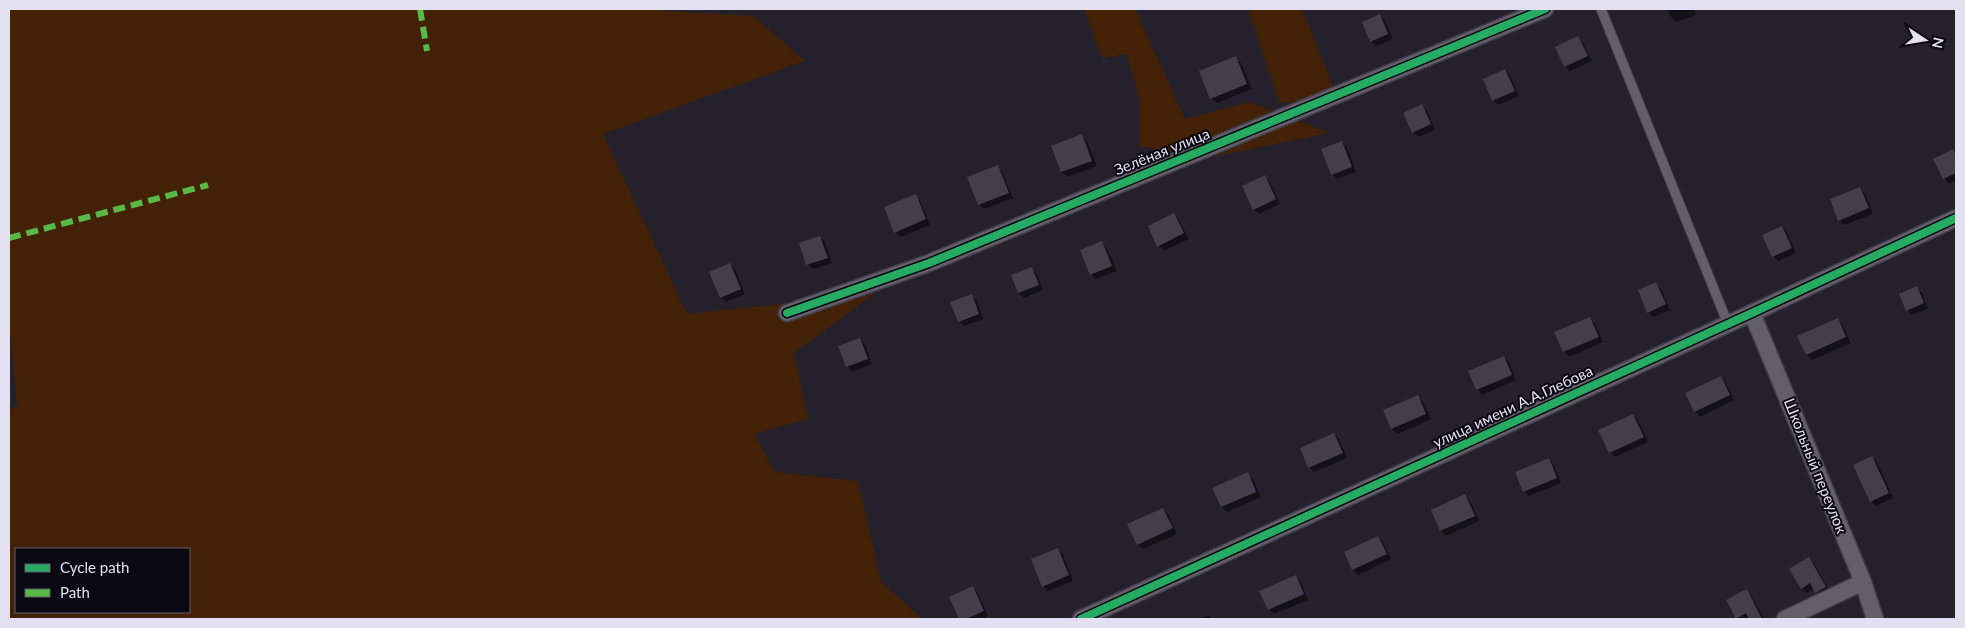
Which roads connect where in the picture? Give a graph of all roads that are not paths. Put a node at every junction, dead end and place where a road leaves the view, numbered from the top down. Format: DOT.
graph roads {
  1 [pos="1545,9"];
  2 [pos="1601,9"];
  3 [pos="1956,218"];
  4 [pos="787,313"];
  5 [pos="1752,313"];
  6 [pos="1728,324"];
  7 [pos="1863,582"];
  8 [pos="1081,619"];
  9 [pos="1785,619"];
  10 [pos="1875,619"];
  1 -- 4 [label="street, Зелёная улица"];
  2 -- 6 [label="lane"];
  3 -- 5 [label="street, улица имени А.А.Глебова"];
  5 -- 6 [label="street, улица имени А.А.Глебова"];
  5 -- 7 [label="street, Школьный переулок"];
  6 -- 8 [label="street, улица имени А.А.Глебова"];
  7 -- 9 [label="street"];
  7 -- 10 [label="street, Школьный переулок"];
}
